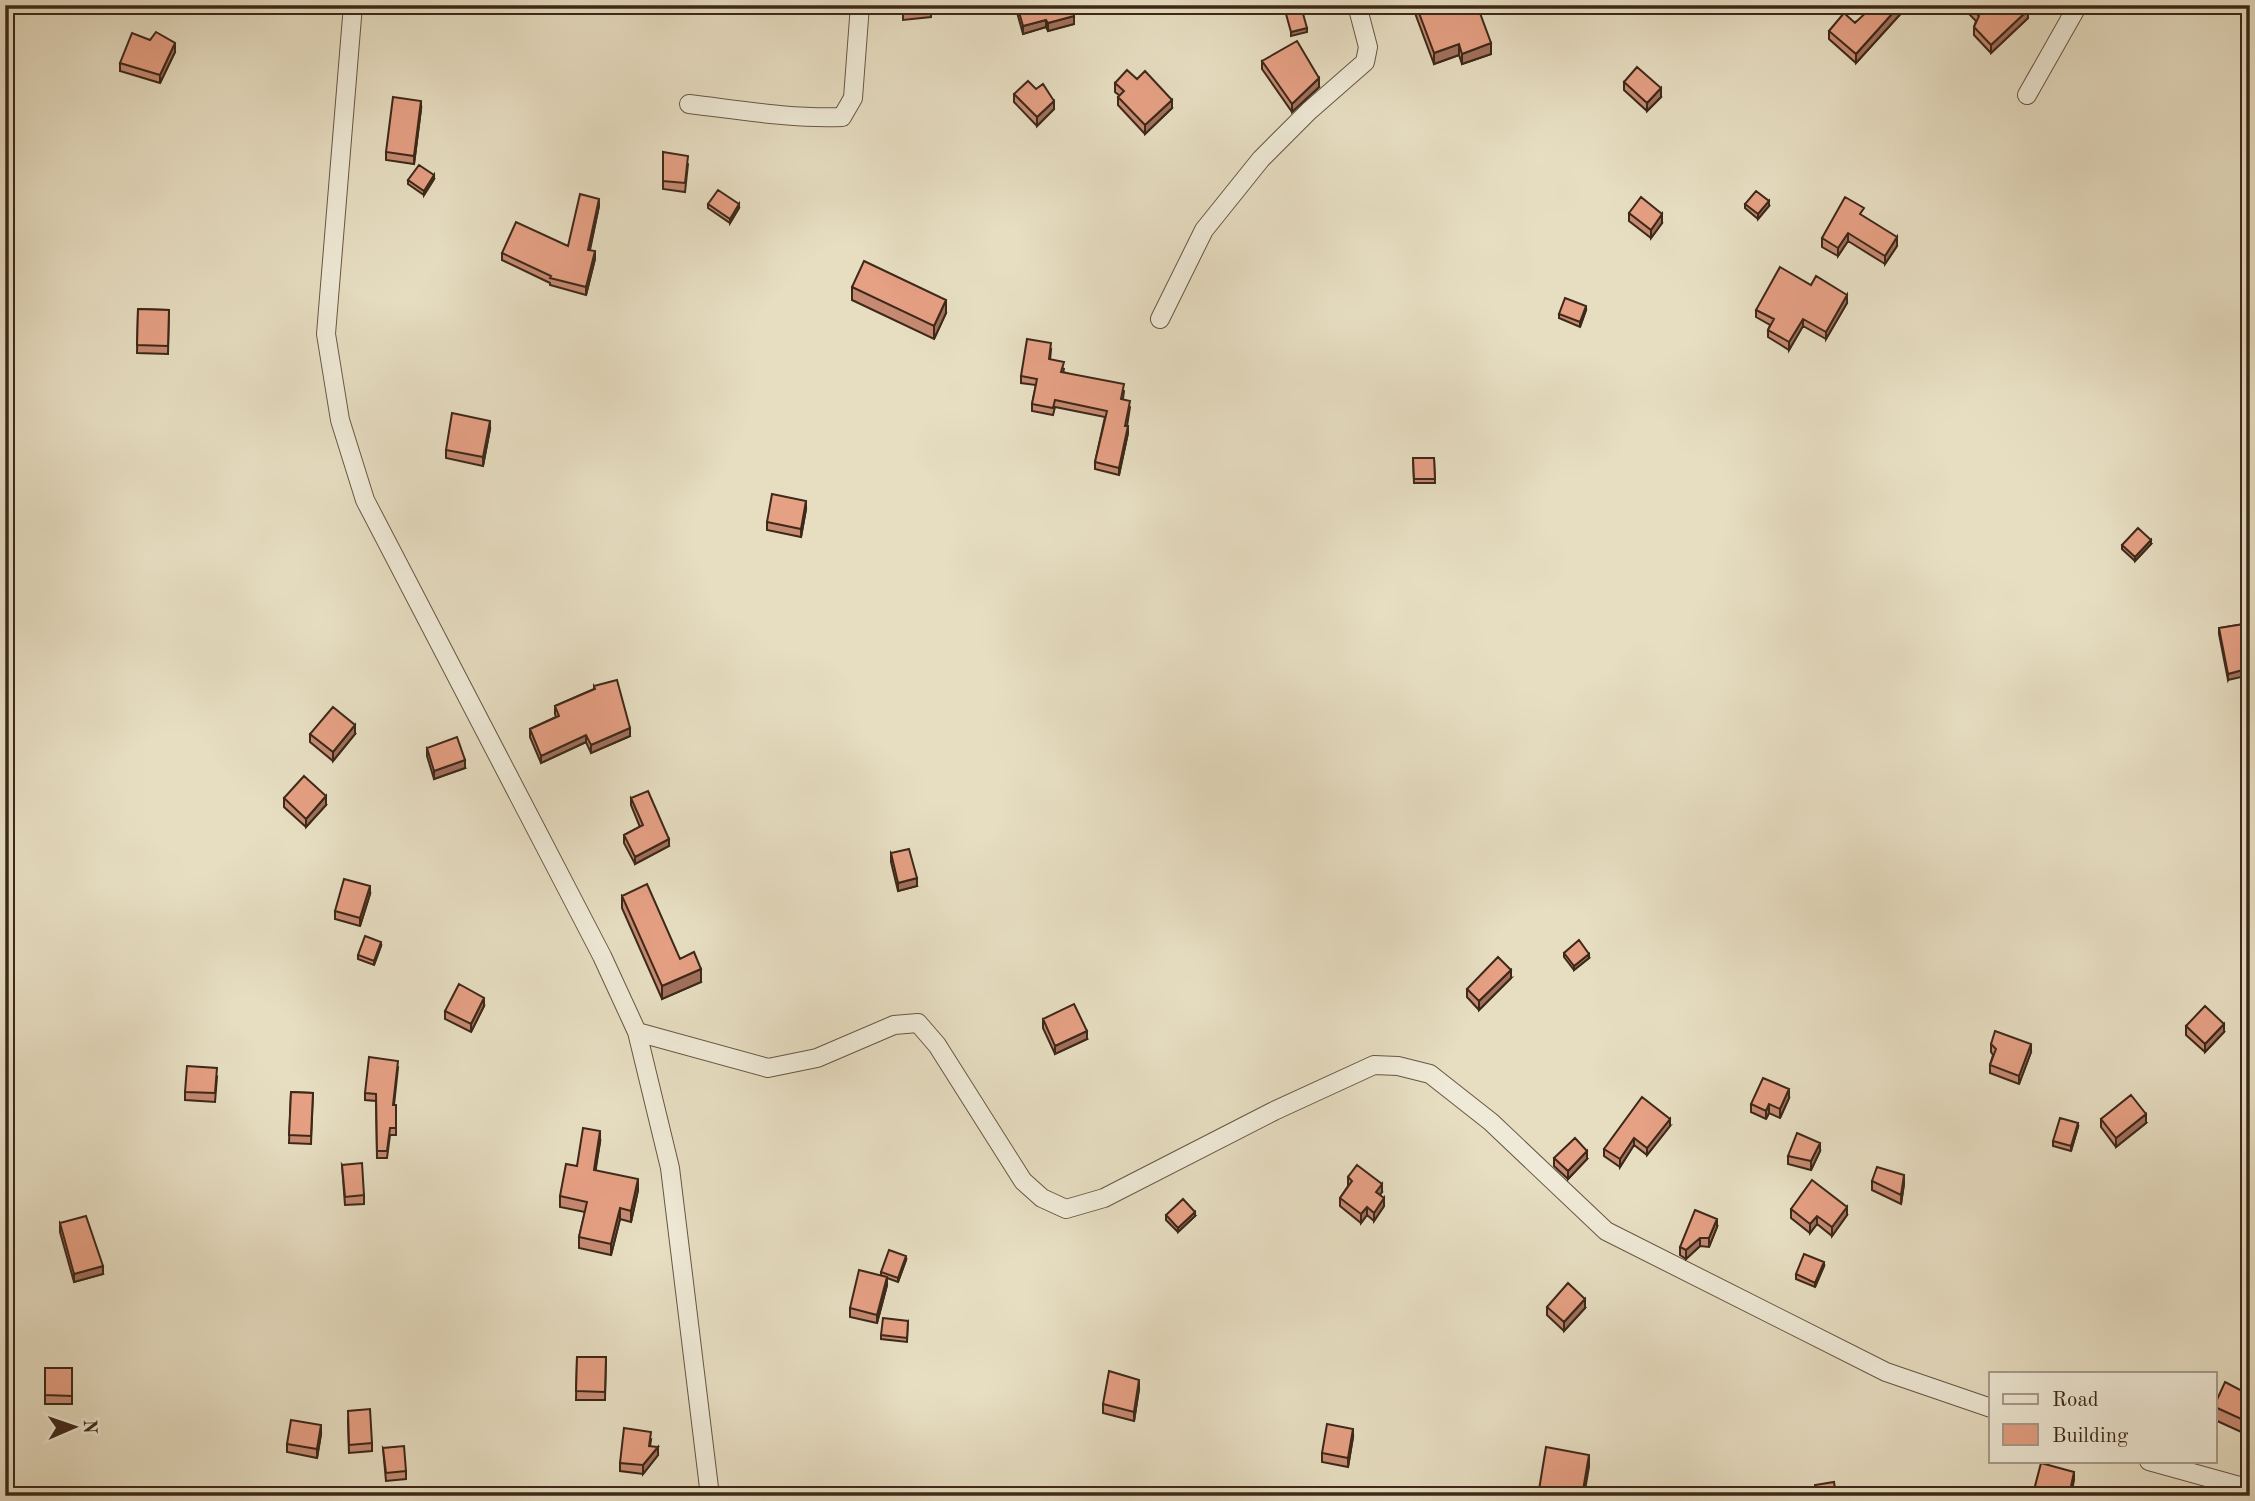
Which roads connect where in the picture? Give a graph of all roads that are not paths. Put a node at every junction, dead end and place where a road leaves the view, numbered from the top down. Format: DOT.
graph roads {
  1 [pos="353,5"];
  2 [pos="860,5"];
  3 [pos="1357,5"];
  4 [pos="2078,5"];
  5 [pos="2027,95"];
  6 [pos="689,104"];
  7 [pos="1160,319"];
  8 [pos="637,1032"];
  9 [pos="1989,1407"];
  10 [pos="2153,1462"];
  11 [pos="2250,1489"];
  12 [pos="709,1496"];
  1 -- 8 [label="street"];
  2 -- 6 [label="street"];
  3 -- 7 [label="street"];
  4 -- 5 [label="street"];
  8 -- 9 [label="street"];
  8 -- 12 [label="street"];
  10 -- 11 [label="street"];
}
